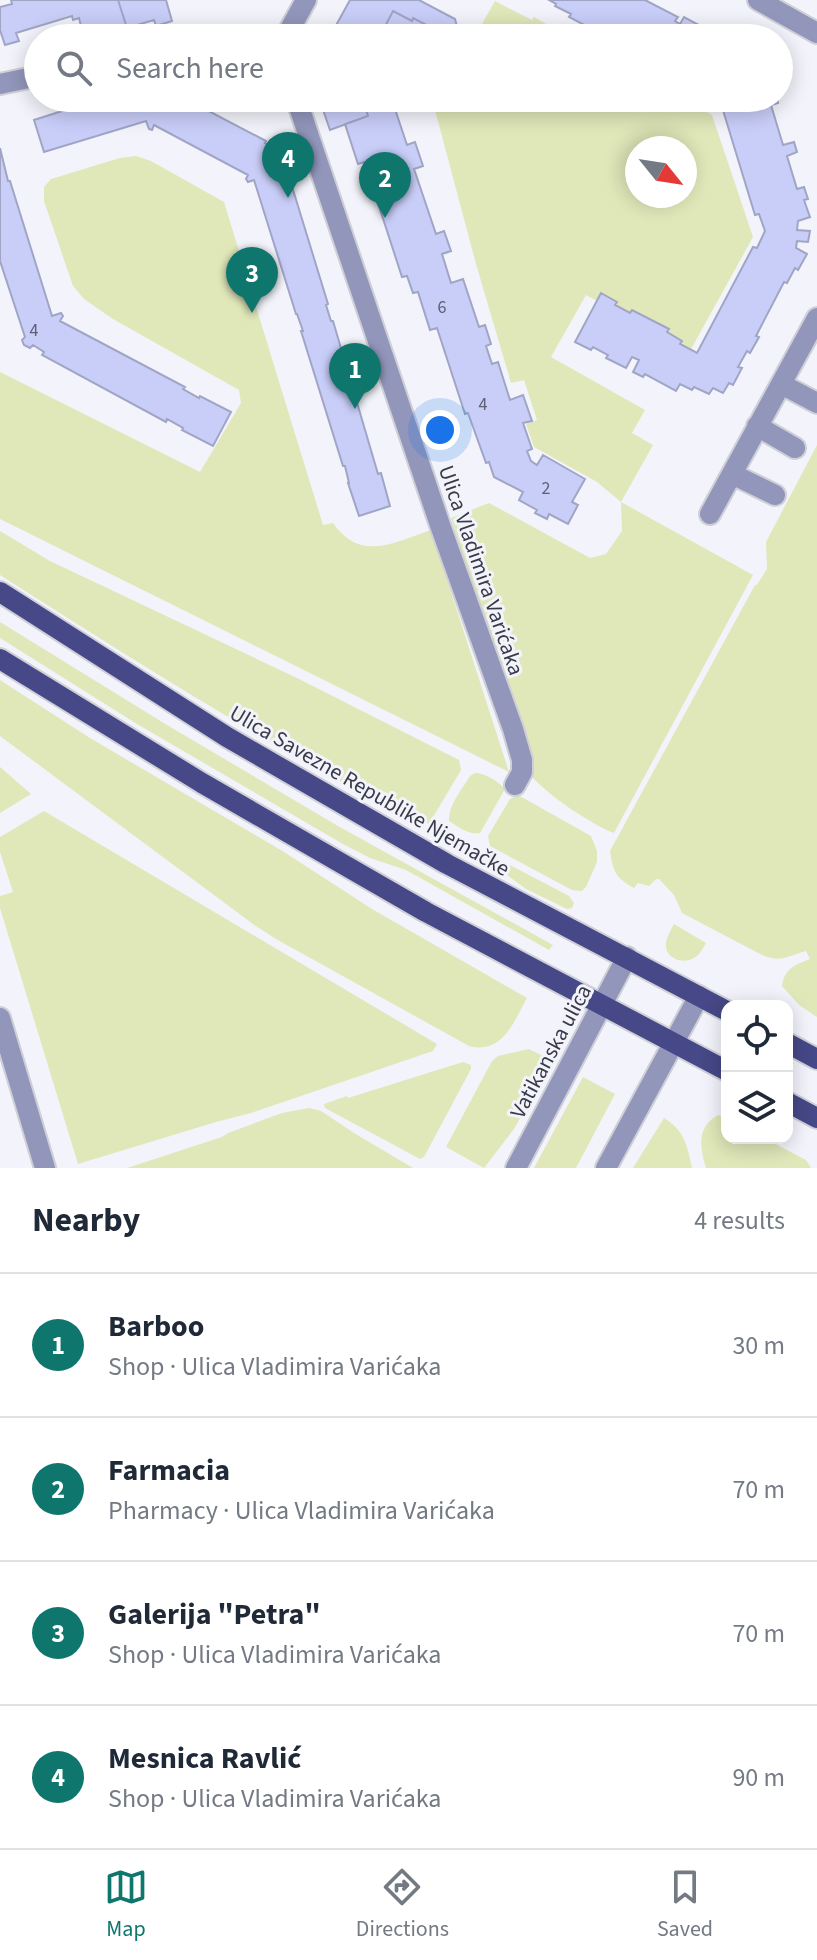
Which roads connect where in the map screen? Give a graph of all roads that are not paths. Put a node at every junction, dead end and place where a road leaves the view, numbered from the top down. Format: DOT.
graph roads {
  1 [pos="306,0"];
  2 [pos="758,0"];
  3 [pos="293,24"];
  4 [pos="817,33"];
  5 [pos="301,112"];
  6 [pos="817,318"];
  7 [pos="811,341"];
  8 [pos="781,384"];
  9 [pos="817,403"];
  10 [pos="757,426"];
  11 [pos="795,448"];
  12 [pos="732,474"];
  13 [pos="775,495"];
  14 [pos="710,514"];
  15 [pos="0,592"];
  16 [pos="0,659"];
  17 [pos="515,785"];
  18 [pos="627,957"];
  19 [pos="699,996"];
  20 [pos="601,1006"];
  21 [pos="721,1008"];
  22 [pos="0,1018"];
  23 [pos="673,1043"];
  24 [pos="793,1046"];
  25 [pos="817,1059"];
  26 [pos="721,1068"];
  27 [pos="793,1105"];
  28 [pos="817,1118"];
  29 [pos="45,1168"];
  30 [pos="516,1168"];
  31 [pos="606,1168"];
  1 -- 3 [label="street"];
  2 -- 4 [label="street"];
  5 -- 17 [label="street, Ulica Vladimira Varićaka"];
  6 -- 7 [label="street"];
  7 -- 8 [label="street"];
  8 -- 9 [label="street"];
  8 -- 10 [label="street"];
  10 -- 11 [label="street"];
  10 -- 12 [label="street"];
  12 -- 13 [label="street"];
  12 -- 14 [label="street"];
  15 -- 18 [label="main road, Ulica Savezne Republike Njemačke"];
  16 -- 20 [label="main road"];
  18 -- 19 [label="main road, Ulica Savezne Republike Njemačke"];
  18 -- 20 [label="street, Vatikanska ulica"];
  19 -- 21 [label="main road, Ulica Savezne Republike Njemačke"];
  19 -- 23 [label="street"];
  20 -- 23 [label="main road"];
  20 -- 30 [label="street, Vatikanska ulica"];
  22 -- 29 [label="street"];
  23 -- 26 [label="main road"];
  23 -- 31 [label="street"];
  24 -- 25 [label="main road"];
  27 -- 28 [label="main road"];
}
